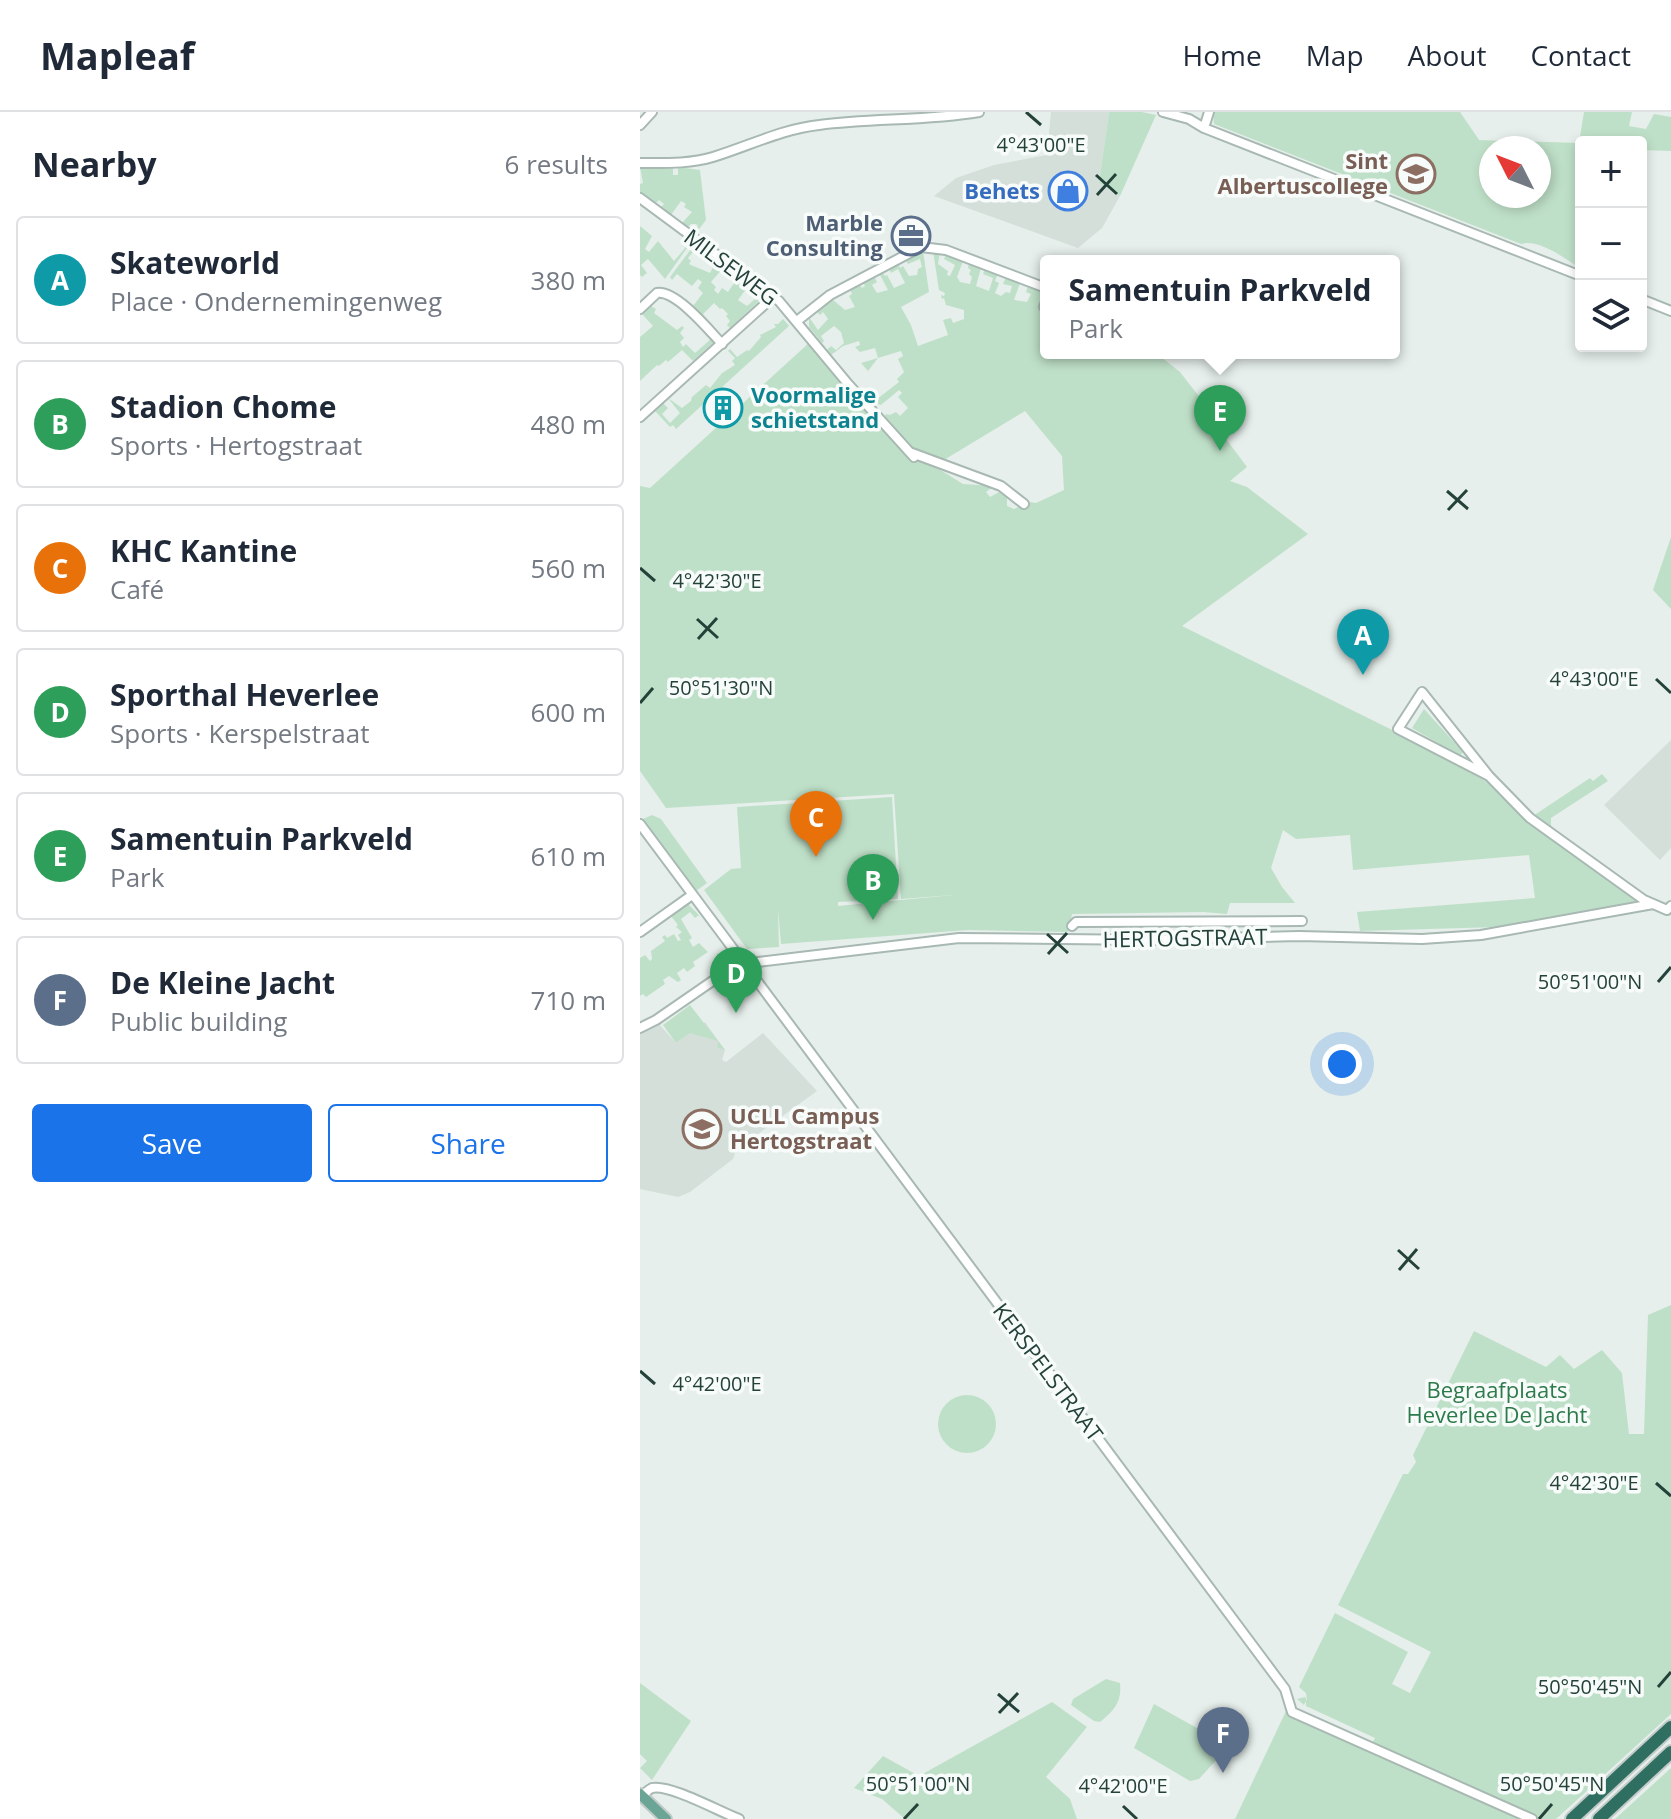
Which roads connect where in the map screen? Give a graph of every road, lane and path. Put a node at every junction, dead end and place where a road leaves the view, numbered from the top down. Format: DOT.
graph roads {
  1 [pos="652,112"];
  2 [pos="979,112"];
  3 [pos="1163,112"];
  4 [pos="1209,112"];
  5 [pos="640,125"];
  6 [pos="1204,128"];
  7 [pos="640,163"];
  8 [pos="640,198"];
  9 [pos="1575,274"];
  10 [pos="1040,286"];
  11 [pos="774,296"];
  12 [pos="1647,301"];
  13 [pos="640,309"];
  14 [pos="1671,311"];
  15 [pos="797,321"];
  16 [pos="722,344"];
  17 [pos="640,417"];
  18 [pos="1024,504"];
  19 [pos="1489,776"];
  20 [pos="640,824"];
  21 [pos="692,895"];
  22 [pos="1653,904"];
  23 [pos="1671,906"];
  24 [pos="1302,921"];
  25 [pos="1072,926"];
  26 [pos="640,932"];
  27 [pos="740,962"];
  28 [pos="640,1028"];
  29 [pos="1671,1727"];
  30 [pos="1671,1752"];
  31 [pos="641,1795"];
  32 [pos="1574,1817"];
  33 [pos="666,1819"];
  34 [pos="739,1819"];
  35 [pos="1532,1819"];
  36 [pos="1599,1819"];
  1 -- 5 [label="street"];
  2 -- 7 [label="street"];
  3 -- 6 [label="street"];
  4 -- 6 [label="street"];
  6 -- 9 [label="street"];
  8 -- 11 [label="street, MILSEWEG"];
  10 -- 15 [label="street"];
  11 -- 15 [label="street, MILSEWEG"];
  11 -- 16 [label="street"];
  12 -- 14 [label="street"];
  13 -- 16 [label="street"];
  15 -- 18 [label="street, MILSEWEG"];
  16 -- 17 [label="street"];
  19 -- 19 [label="street"];
  19 -- 22 [label="street"];
  20 -- 21 [label="street, KERSPELSTRAAT"];
  21 -- 26 [label="street"];
  21 -- 27 [label="street, KERSPELSTRAAT"];
  22 -- 23 [label="street"];
  22 -- 27 [label="street, HERTOGSTRAAT"];
  24 -- 25 [label="street"];
  27 -- 28 [label="street"];
  27 -- 35 [label="street, KERSPELSTRAAT"];
  29 -- 32 [label="highway"];
  30 -- 36 [label="highway"];
  31 -- 33 [label="main road"];
  31 -- 34 [label="street"];
}
